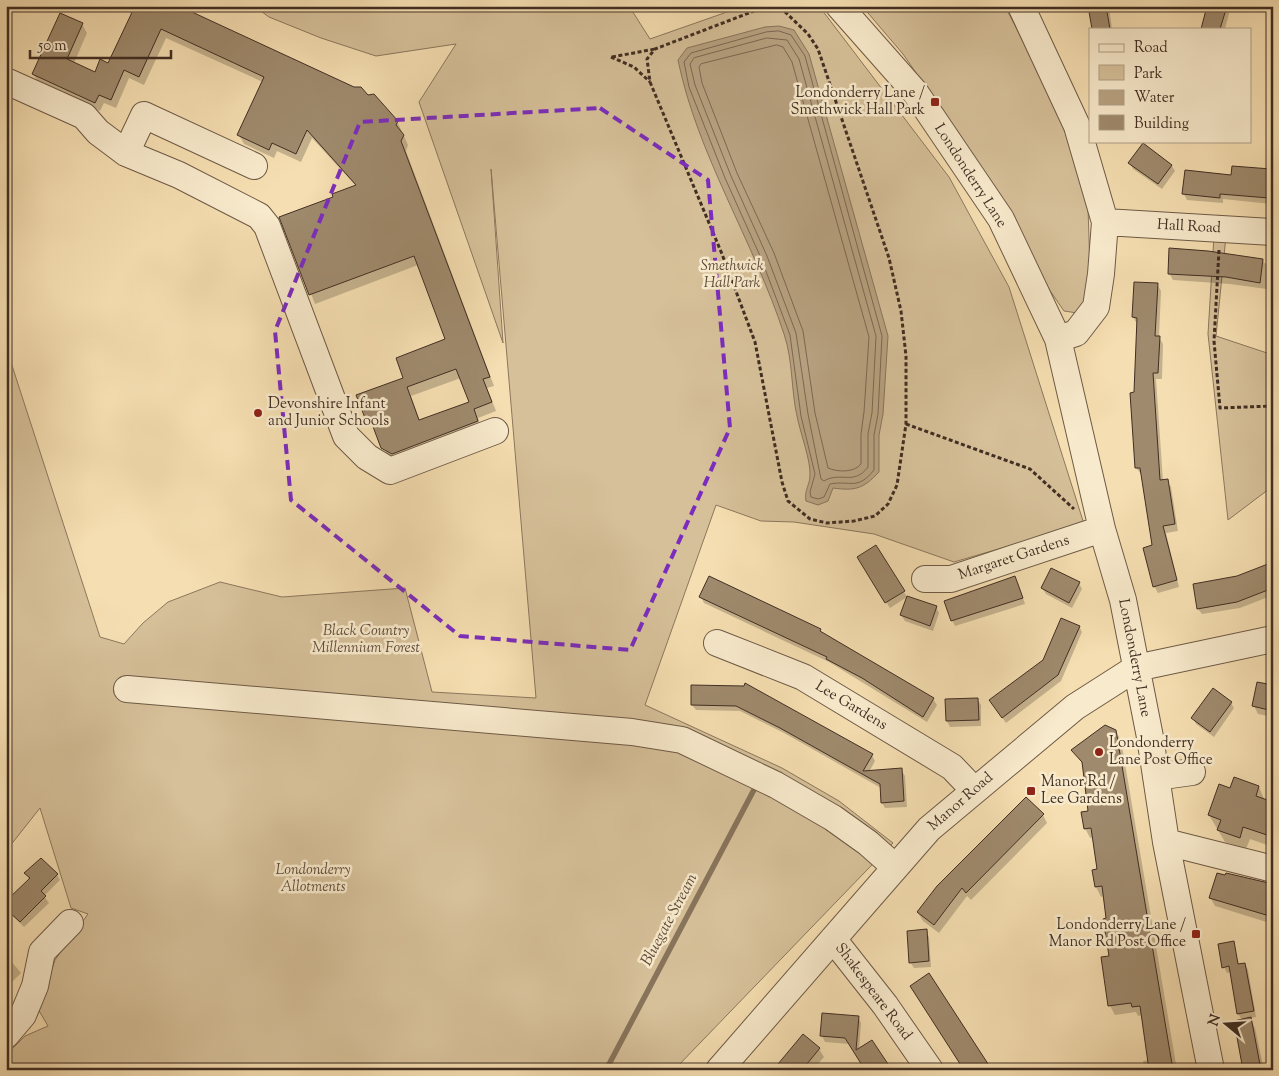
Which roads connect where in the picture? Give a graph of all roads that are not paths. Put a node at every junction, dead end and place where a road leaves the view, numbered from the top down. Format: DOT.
graph roads {
  1 [pos="839,6"];
  2 [pos="1021,6"];
  3 [pos="6,81"];
  4 [pos="210,146"];
  5 [pos="126,153"];
  6 [pos="254,166"];
  7 [pos="192,182"];
  8 [pos="1105,222"];
  9 [pos="1273,232"];
  10 [pos="1058,339"];
  11 [pos="495,431"];
  12 [pos="1102,529"];
  13 [pos="925,579"];
  14 [pos="1273,639"];
  15 [pos="717,644"];
  16 [pos="1136,668"];
  17 [pos="127,689"];
  18 [pos="1192,772"];
  19 [pos="1156,778"];
  20 [pos="974,790"];
  21 [pos="1166,842"];
  22 [pos="895,868"];
  23 [pos="1273,869"];
  24 [pos="70,923"];
  25 [pos="833,940"];
  26 [pos="6,1035"];
  27 [pos="719,1070"];
  28 [pos="930,1070"];
  29 [pos="1211,1070"];
  1 -- 10 [label="street, Londonderry Lane"];
  2 -- 8 [label="street"];
  3 -- 5 [label="street"];
  4 -- 5 [label="street"];
  4 -- 6 [label="street"];
  4 -- 7 [label="street"];
  5 -- 7 [label="street"];
  7 -- 11 [label="street"];
  8 -- 9 [label="street, Hall Road"];
  8 -- 10 [label="street"];
  10 -- 12 [label="street, Londonderry Lane"];
  12 -- 13 [label="street, Margaret Gardens"];
  12 -- 16 [label="street, Londonderry Lane"];
  14 -- 16 [label="street, Manor Road"];
  15 -- 20 [label="street, Lee Gardens"];
  16 -- 19 [label="street, Londonderry Lane"];
  16 -- 20 [label="street, Manor Road"];
  17 -- 22 [label="street"];
  18 -- 19 [label="street"];
  19 -- 21 [label="street, Londonderry Lane"];
  20 -- 22 [label="street, Manor Road"];
  21 -- 23 [label="street"];
  21 -- 29 [label="street, Londonderry Lane"];
  22 -- 25 [label="street, Manor Road"];
  24 -- 26 [label="street"];
  25 -- 27 [label="street, Manor Road"];
  25 -- 28 [label="street, Shakespeare Road"];
}
